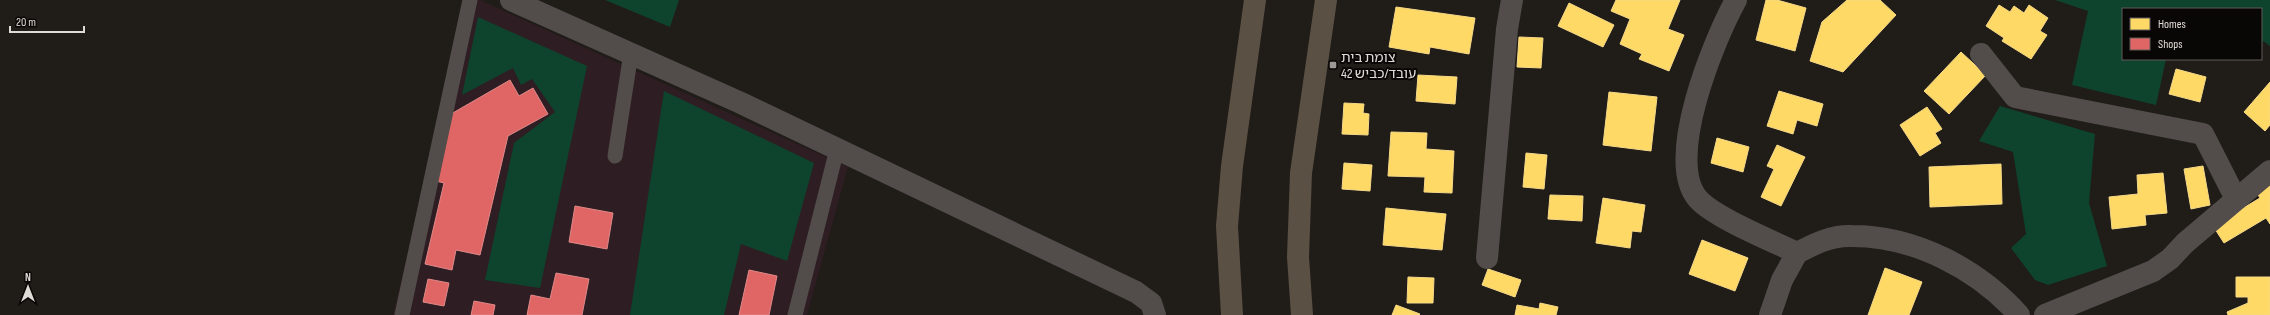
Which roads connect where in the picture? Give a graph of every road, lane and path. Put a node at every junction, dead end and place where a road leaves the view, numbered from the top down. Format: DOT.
graph roads {
  1 [pos="470,0"];
  2 [pos="511,0"];
  3 [pos="1255,0"];
  4 [pos="1326,0"];
  5 [pos="1512,0"];
  6 [pos="1736,0"];
  7 [pos="631,53"];
  8 [pos="1981,54"];
  9 [pos="837,149"];
  10 [pos="615,156"];
  11 [pos="2270,171"];
  12 [pos="2236,199"];
  13 [pos="1797,253"];
  14 [pos="1487,258"];
  15 [pos="402,315"];
  16 [pos="795,315"];
  17 [pos="1155,315"];
  18 [pos="1232,315"];
  19 [pos="1302,315"];
  20 [pos="1770,315"];
  21 [pos="2018,315"];
  22 [pos="2045,315"];
  1 -- 15 [label="lane"];
  2 -- 7 [label="street"];
  3 -- 18 [label="highway"];
  4 -- 19 [label="highway"];
  5 -- 14 [label="street"];
  6 -- 13 [label="street"];
  7 -- 9 [label="street"];
  7 -- 10 [label="lane"];
  8 -- 12 [label="street"];
  9 -- 16 [label="lane"];
  9 -- 17 [label="street"];
  11 -- 12 [label="street"];
  12 -- 22 [label="street"];
  13 -- 20 [label="street"];
  13 -- 21 [label="street"];
}
